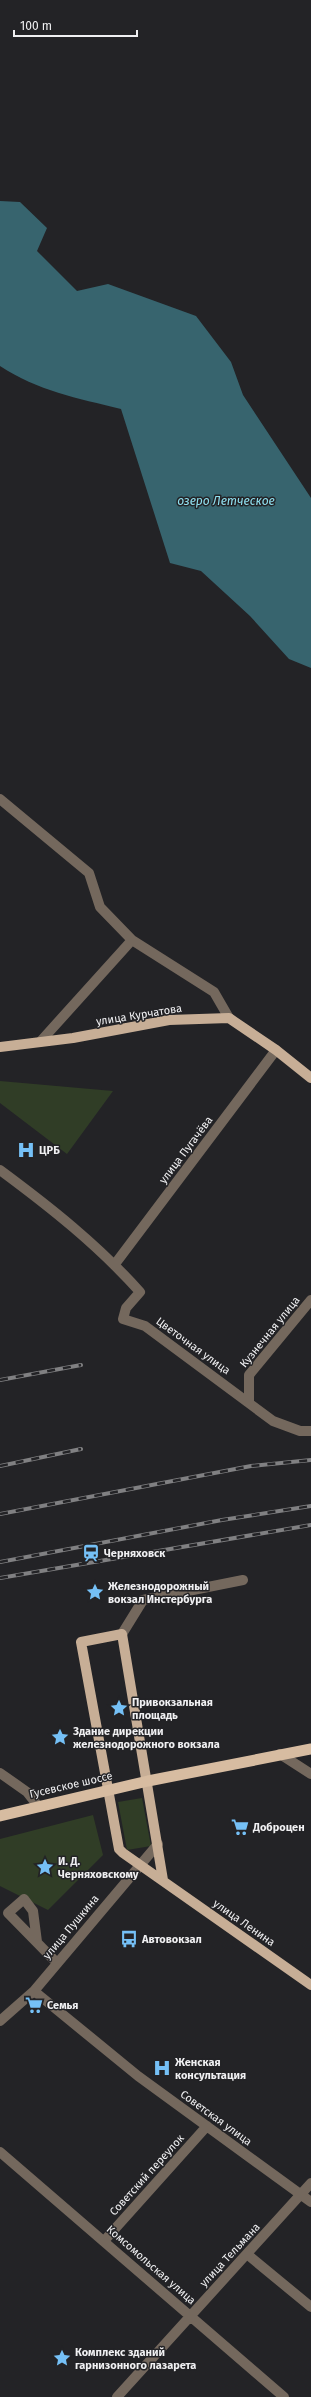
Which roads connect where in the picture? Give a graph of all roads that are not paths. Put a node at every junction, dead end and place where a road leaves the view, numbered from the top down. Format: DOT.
graph roads {
  1 [pos="0,800"];
  2 [pos="132,940"];
  3 [pos="229,1018"];
  4 [pos="40,1042"];
  5 [pos="0,1047"];
  6 [pos="276,1050"];
  7 [pos="311,1078"];
  8 [pos="0,1170"];
  9 [pos="115,1264"];
  10 [pos="311,1300"];
  11 [pos="249,1402"];
  12 [pos="311,1431"];
  13 [pos="243,1580"];
  14 [pos="122,1634"];
  15 [pos="311,1749"];
  16 [pos="280,1754"];
  17 [pos="0,1773"];
  18 [pos="311,1774"];
  19 [pos="148,1781"];
  20 [pos="107,1790"];
  21 [pos="38,1806"];
  22 [pos="0,1816"];
  23 [pos="158,1844"];
  24 [pos="139,1864"];
  25 [pos="163,1880"];
  26 [pos="37,1942"];
  27 [pos="57,1963"];
  28 [pos="311,1985"];
  29 [pos="34,1991"];
  30 [pos="0,2021"];
  31 [pos="207,2126"];
  32 [pos="0,2152"];
  33 [pos="311,2183"];
  34 [pos="301,2195"];
  35 [pos="311,2202"];
  36 [pos="104,2241"];
  37 [pos="248,2255"];
  38 [pos="311,2307"];
  39 [pos="190,2314"];
  40 [pos="117,2397"];
  41 [pos="284,2397"];
  1 -- 2 [label="street"];
  2 -- 3 [label="street"];
  2 -- 4 [label="street"];
  3 -- 4 [label="main road, улица Курчатова"];
  3 -- 6 [label="main road"];
  4 -- 5 [label="main road, улица Курчатова"];
  6 -- 7 [label="main road"];
  6 -- 9 [label="street, улица Пугачёва"];
  8 -- 9 [label="street, Цветочная улица"];
  9 -- 11 [label="street, Цветочная улица"];
  10 -- 11 [label="street, Кузнечная улица"];
  11 -- 12 [label="street, Цветочная улица"];
  13 -- 14 [label="street"];
  14 -- 19 [label="main road"];
  14 -- 20 [label="main road, улица Ленина"];
  15 -- 16 [label="highway, Гусевское шоссе"];
  16 -- 18 [label="street"];
  16 -- 19 [label="highway, Гусевское шоссе"];
  17 -- 21 [label="street"];
  19 -- 20 [label="highway, Гусевское шоссе"];
  19 -- 23 [label="main road"];
  20 -- 21 [label="highway, Гусевское шоссе"];
  20 -- 24 [label="main road, улица Ленина"];
  21 -- 22 [label="highway, Гусевское шоссе"];
  23 -- 24 [label="street, улица Пушкина"];
  23 -- 25 [label="main road"];
  24 -- 25 [label="main road, улица Ленина"];
  24 -- 27 [label="street, улица Пушкина"];
  25 -- 28 [label="main road, улица Ленина"];
  26 -- 27 [label="street"];
  27 -- 29 [label="street, улица Пушкина"];
  29 -- 30 [label="street, улица Пушкина"];
  29 -- 31 [label="street, Советская улица"];
  31 -- 34 [label="street, Советская улица"];
  31 -- 36 [label="street, Советский переулок"];
  32 -- 36 [label="street, Комсомольская улица"];
  33 -- 34 [label="street, улица Тельмана"];
  34 -- 35 [label="street, Советская улица"];
  34 -- 37 [label="street, улица Тельмана"];
  36 -- 39 [label="street, Комсомольская улица"];
  37 -- 38 [label="street"];
  37 -- 39 [label="street, улица Тельмана"];
  39 -- 40 [label="street, улица Тельмана"];
  39 -- 41 [label="street, Комсомольская улица"];
}
